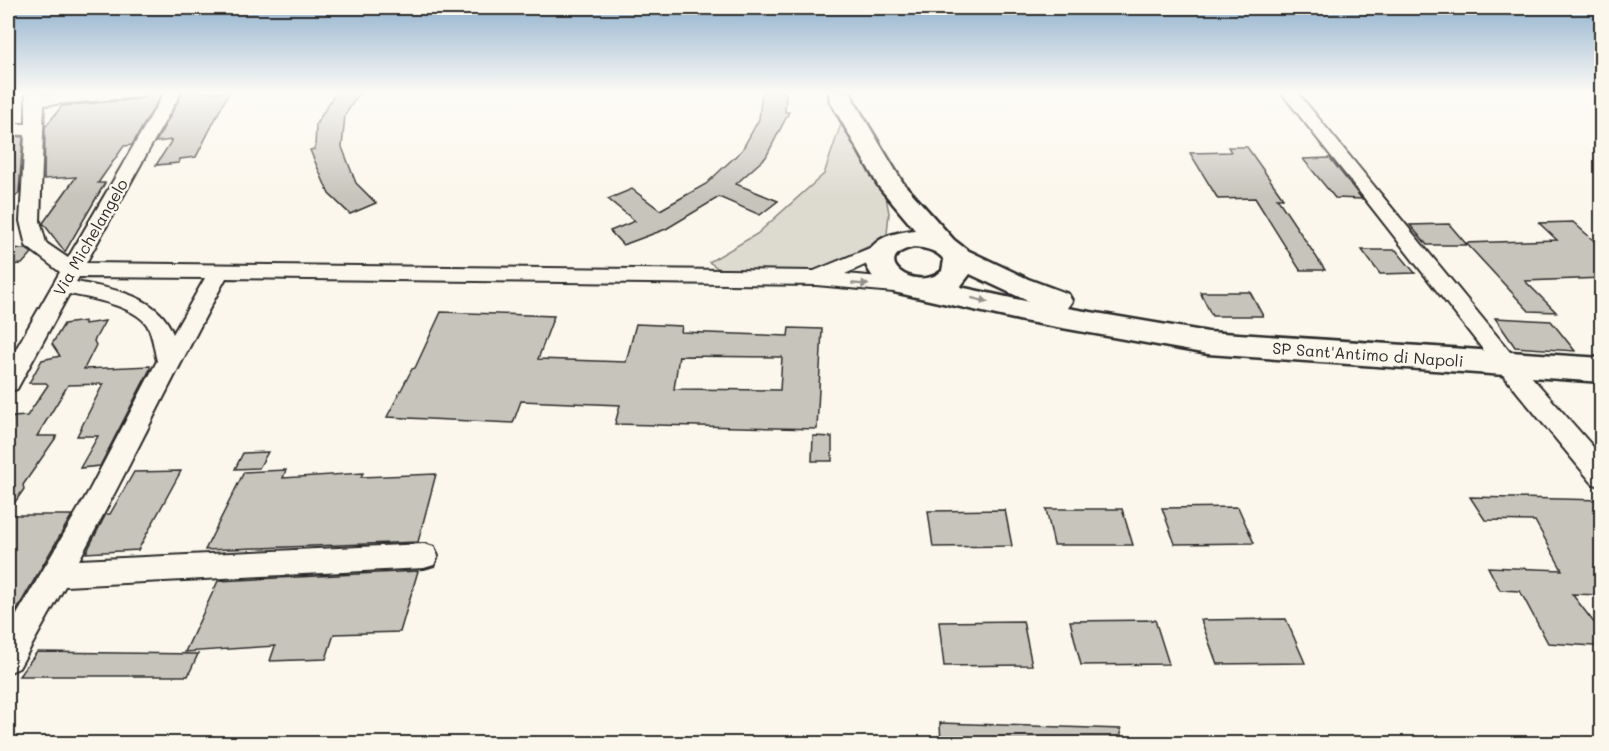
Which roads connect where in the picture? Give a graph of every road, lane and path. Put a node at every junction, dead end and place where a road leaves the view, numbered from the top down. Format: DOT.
graph roads {
  1 [pos="153,127"];
  2 [pos="857,127"];
  3 [pos="1317,127"];
  4 [pos="8,129"];
  5 [pos="34,130"];
  6 [pos="892,187"];
  7 [pos="888,245"];
  8 [pos="950,250"];
  9 [pos="219,272"];
  10 [pos="67,278"];
  11 [pos="816,278"];
  12 [pos="914,287"];
  13 [pos="1135,331"];
  14 [pos="169,362"];
  15 [pos="1507,364"];
  16 [pos="1602,370"];
  17 [pos="8,383"];
  18 [pos="1602,476"];
  19 [pos="424,556"];
  20 [pos="54,574"];
  21 [pos="8,658"];
  1 -- 10 [label="street, Via Michelangelo"];
  2 -- 6 [label="street"];
  3 -- 15 [label="street"];
  4 -- 5 [label="street"];
  5 -- 10 [label="street"];
  6 -- 7 [label="street"];
  6 -- 8 [label="street"];
  7 -- 8 [label="street"];
  7 -- 11 [label="street"];
  7 -- 12 [label="street"];
  8 -- 12 [label="street"];
  8 -- 13 [label="street, SP Sant'Antimo di Napoli"];
  9 -- 10 [label="street"];
  9 -- 11 [label="street"];
  9 -- 14 [label="street"];
  10 -- 14 [label="street"];
  10 -- 17 [label="street, Via Michelangelo"];
  11 -- 12 [label="street, one-way"];
  12 -- 13 [label="street, SP Sant'Antimo di Napoli, one-way"];
  13 -- 15 [label="street, SP Sant'Antimo di Napoli"];
  14 -- 20 [label="street"];
  15 -- 16 [label="street, SP Sant'Antimo di Napoli"];
  15 -- 18 [label="street"];
  19 -- 20 [label="street"];
  20 -- 21 [label="street"];
}
